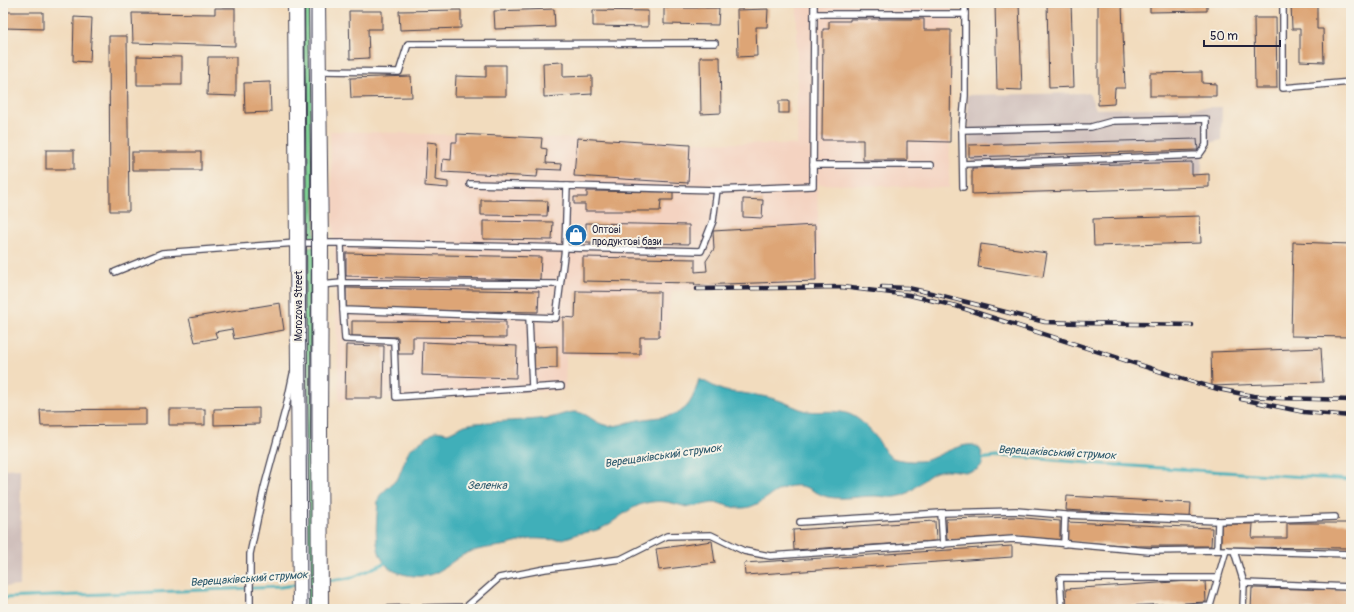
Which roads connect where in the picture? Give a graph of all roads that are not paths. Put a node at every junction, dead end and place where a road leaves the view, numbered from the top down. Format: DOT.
graph roads {
  1 [pos="296,3"];
  2 [pos="317,3"];
  3 [pos="814,3"];
  4 [pos="965,3"];
  5 [pos="1283,3"];
  6 [pos="814,14"];
  7 [pos="965,14"];
  8 [pos="715,43"];
  9 [pos="318,71"];
  10 [pos="1351,82"];
  11 [pos="962,130"];
  12 [pos="963,164"];
  13 [pos="813,165"];
  14 [pos="932,165"];
  15 [pos="470,184"];
  16 [pos="567,186"];
  17 [pos="963,188"];
  18 [pos="717,190"];
  19 [pos="297,243"];
  20 [pos="320,243"];
  21 [pos="341,243"];
  22 [pos="565,248"];
  23 [pos="115,272"];
  24 [pos="342,283"];
  25 [pos="560,284"];
  26 [pos="320,285"];
  27 [pos="343,310"];
  28 [pos="529,317"];
  29 [pos="298,357"];
  30 [pos="561,386"];
  31 [pos="532,388"];
  32 [pos="941,513"];
  33 [pos="1065,515"];
  34 [pos="1335,517"];
  35 [pos="1218,521"];
  36 [pos="800,522"];
  37 [pos="1064,544"];
  38 [pos="943,545"];
  39 [pos="1217,550"];
  40 [pos="1226,550"];
  41 [pos="1234,551"];
  42 [pos="1351,554"];
  43 [pos="1218,578"];
  44 [pos="1244,583"];
  45 [pos="1351,586"];
  46 [pos="250,609"];
  47 [pos="301,609"];
  48 [pos="320,609"];
  49 [pos="383,609"];
  50 [pos="1062,609"];
  51 [pos="1156,609"];
  52 [pos="1243,609"];
  1 -- 19 [label="main road, Morozova Street"];
  2 -- 9 [label="main road"];
  3 -- 6 [label="lane"];
  4 -- 7 [label="lane"];
  5 -- 10 [label="lane"];
  6 -- 7 [label="lane"];
  6 -- 13 [label="lane"];
  7 -- 11 [label="lane"];
  8 -- 9 [label="lane"];
  9 -- 20 [label="main road"];
  11 -- 12 [label="lane"];
  11 -- 12 [label="lane"];
  12 -- 17 [label="lane"];
  13 -- 14 [label="lane"];
  13 -- 18 [label="lane"];
  15 -- 16 [label="lane"];
  16 -- 18 [label="lane"];
  16 -- 22 [label="lane"];
  18 -- 22 [label="lane"];
  19 -- 20 [label="lane"];
  19 -- 23 [label="lane"];
  19 -- 29 [label="main road, Morozova Street"];
  20 -- 21 [label="lane"];
  20 -- 26 [label="main road"];
  21 -- 22 [label="lane"];
  21 -- 24 [label="lane"];
  22 -- 25 [label="lane"];
  24 -- 25 [label="lane"];
  24 -- 26 [label="lane"];
  24 -- 27 [label="lane"];
  25 -- 28 [label="lane"];
  26 -- 48 [label="main road"];
  27 -- 28 [label="lane"];
  27 -- 31 [label="lane"];
  28 -- 31 [label="lane"];
  29 -- 46 [label="lane"];
  29 -- 47 [label="main road, Morozova Street"];
  30 -- 31 [label="lane"];
  32 -- 33 [label="lane"];
  32 -- 36 [label="lane"];
  32 -- 38 [label="lane"];
  33 -- 35 [label="lane"];
  33 -- 37 [label="lane"];
  34 -- 35 [label="lane"];
  35 -- 39 [label="lane"];
  37 -- 38 [label="lane"];
  37 -- 39 [label="lane"];
  38 -- 49 [label="lane"];
  39 -- 40 [label="lane"];
  40 -- 41 [label="lane"];
  40 -- 43 [label="lane"];
  41 -- 42 [label="lane"];
  41 -- 44 [label="lane"];
  43 -- 50 [label="lane"];
  43 -- 51 [label="lane"];
  44 -- 45 [label="lane"];
  44 -- 52 [label="lane"];
}
